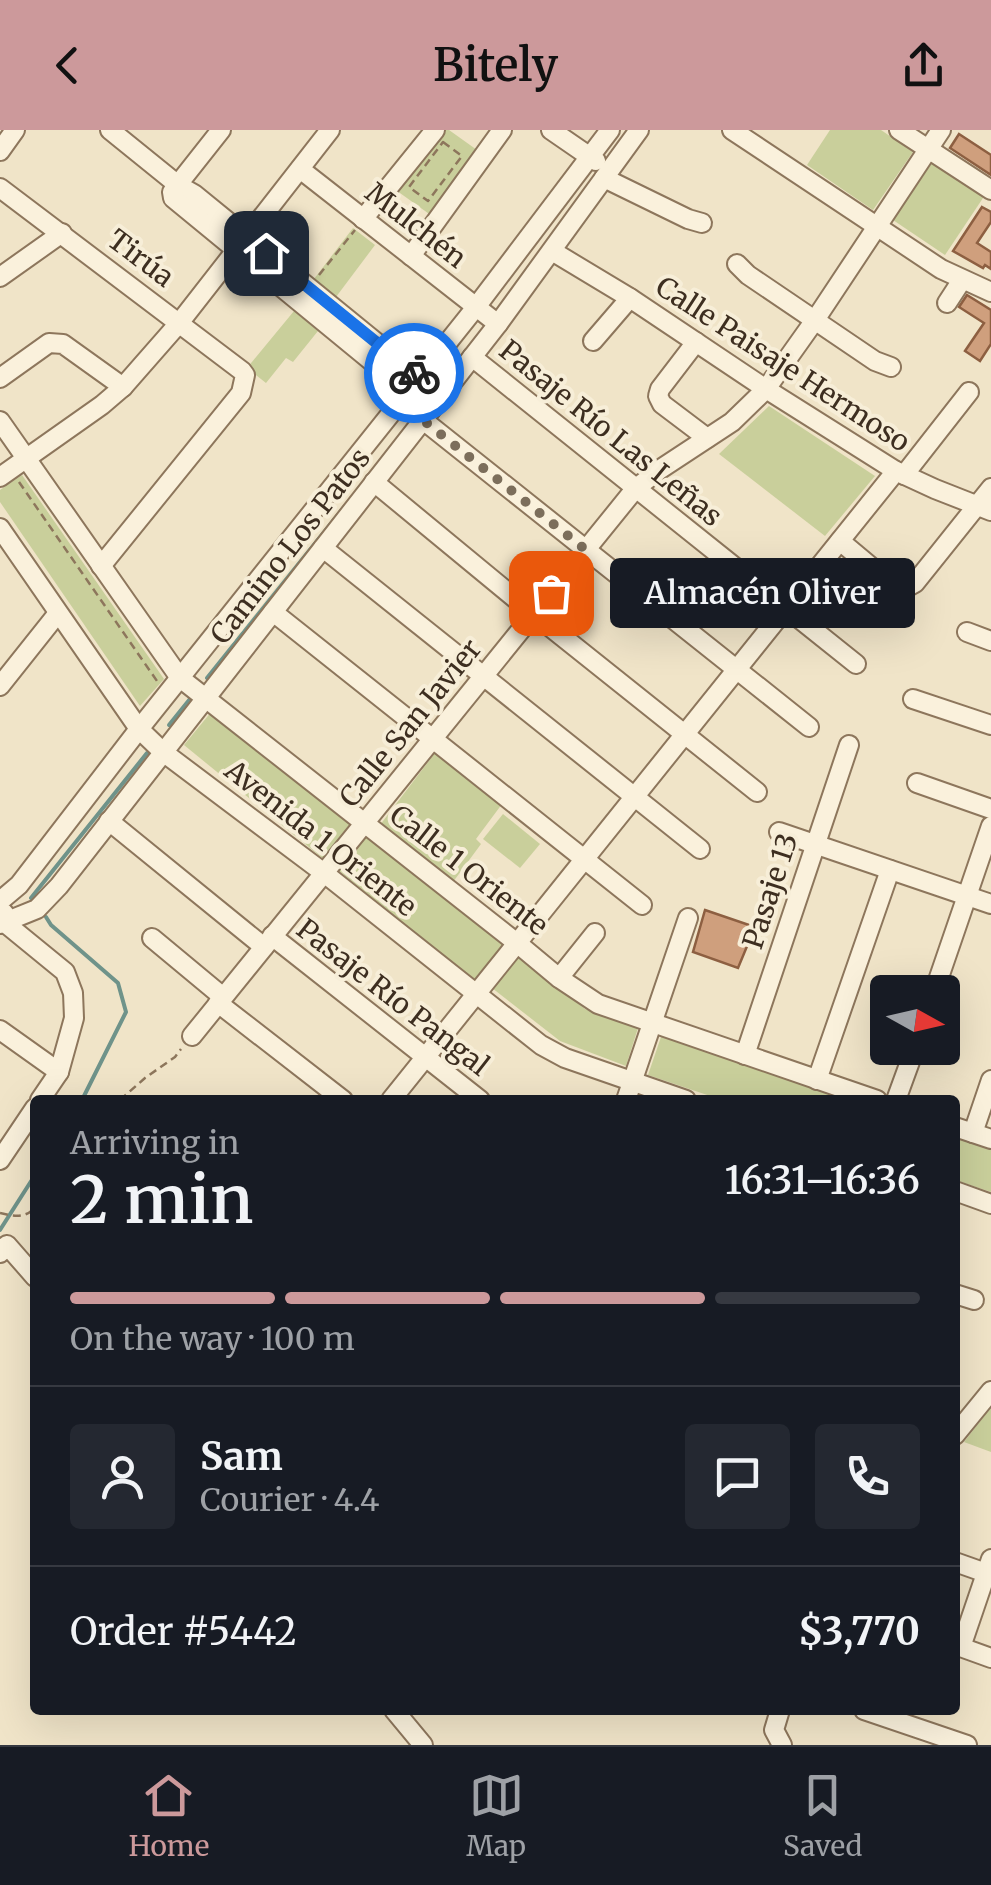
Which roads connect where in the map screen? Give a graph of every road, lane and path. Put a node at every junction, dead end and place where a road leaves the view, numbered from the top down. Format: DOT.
graph roads {
  1 [pos="15,130"];
  2 [pos="110,130"];
  3 [pos="220,130"];
  4 [pos="330,130"];
  5 [pos="435,130"];
  6 [pos="502,130"];
  7 [pos="551,130"];
  8 [pos="610,130"];
  9 [pos="639,130"];
  10 [pos="732,130"];
  11 [pos="899,130"];
  12 [pos="942,130"];
  13 [pos="928,150"];
  14 [pos="0,151"];
  15 [pos="590,157"];
  16 [pos="300,169"];
  17 [pos="607,174"];
  18 [pos="178,185"];
  19 [pos="409,187"];
  20 [pos="0,188"];
  21 [pos="991,190"];
  22 [pos="364,219"];
  23 [pos="702,222"];
  24 [pos="878,226"];
  25 [pos="62,233"];
  26 [pos="241,244"];
  27 [pos="552,251"];
  28 [pos="411,256"];
  29 [pos="737,264"];
  30 [pos="0,277"];
  31 [pos="962,280"];
  32 [pos="309,288"];
  33 [pos="991,292"];
  34 [pos="630,298"];
  35 [pos="948,304"];
  36 [pos="476,307"];
  37 [pos="815,320"];
  38 [pos="180,322"];
  39 [pos="498,324"];
  40 [pos="593,341"];
  41 [pos="696,342"];
  42 [pos="472,357"];
  43 [pos="891,366"];
  44 [pos="0,378"];
  45 [pos="414,384"];
  46 [pos="122,387"];
  47 [pos="766,389"];
  48 [pos="970,392"];
  49 [pos="432,408"];
  50 [pos="0,421"];
  51 [pos="708,438"];
  52 [pos="12,469"];
  53 [pos="900,473"];
  54 [pos="374,482"];
  55 [pos="991,488"];
  56 [pos="635,489"];
  57 [pos="984,508"];
  58 [pos="0,528"];
  59 [pos="840,541"];
  60 [pos="323,548"];
  61 [pos="586,550"];
  62 [pos="101,566"];
  63 [pos="786,608"];
  64 [pos="58,612"];
  65 [pos="273,612"];
  66 [pos="534,614"];
  67 [pos="967,632"];
  68 [pos="991,640"];
  69 [pos="856,664"];
  70 [pos="736,669"];
  71 [pos="483,677"];
  72 [pos="180,678"];
  73 [pos="0,686"];
  74 [pos="166,695"];
  75 [pos="206,698"];
  76 [pos="913,698"];
  77 [pos="991,726"];
  78 [pos="809,727"];
  79 [pos="139,729"];
  80 [pos="684,734"];
  81 [pos="432,740"];
  82 [pos="849,745"];
  83 [pos="164,752"];
  84 [pos="917,783"];
  85 [pos="757,792"];
  86 [pos="634,797"];
  87 [pos="991,808"];
  88 [pos="109,821"];
  89 [pos="364,823"];
  90 [pos="991,826"];
  91 [pos="779,832"];
  92 [pos="815,844"];
  93 [pos="700,850"];
  94 [pos="584,859"];
  95 [pos="890,870"];
  96 [pos="324,873"];
  97 [pos="967,896"];
  98 [pos="0,901"];
  99 [pos="642,904"];
  100 [pos="991,904"];
  101 [pos="688,918"];
  102 [pos="2,924"];
  103 [pos="596,933"];
  104 [pos="152,938"];
  105 [pos="268,942"];
  106 [pos="517,942"];
  107 [pos="940,975"];
  108 [pos="559,978"];
  109 [pos="476,994"];
  110 [pos="221,1000"];
  111 [pos="652,1023"];
  112 [pos="0,1030"];
  113 [pos="192,1036"];
  114 [pos="746,1055"];
  115 [pos="425,1057"];
  116 [pos="908,1065"];
  117 [pos="60,1072"];
  118 [pos="818,1080"];
  119 [pos="991,1080"];
  120 [pos="629,1091"];
  121 [pos="44,1095"];
  122 [pos="126,1095"];
  123 [pos="337,1095"];
  124 [pos="395,1095"];
  125 [pos="474,1095"];
  126 [pos="654,1095"];
  127 [pos="862,1095"];
  128 [pos="898,1095"];
  129 [pos="30,1115"];
  130 [pos="0,1124"];
  131 [pos="973,1133"];
  132 [pos="16,1136"];
  133 [pos="0,1160"];
  134 [pos="960,1194"];
  135 [pos="991,1204"];
  136 [pos="30,1212"];
  137 [pos="0,1213"];
  138 [pos="0,1253"];
  139 [pos="30,1272"];
  140 [pos="960,1296"];
  141 [pos="974,1300"];
  142 [pos="991,1391"];
  143 [pos="960,1429"];
  144 [pos="960,1563"];
  145 [pos="989,1566"];
  146 [pos="960,1641"];
  147 [pos="960,1647"];
  148 [pos="991,1658"];
  149 [pos="398,1715"];
  150 [pos="778,1715"];
  151 [pos="875,1715"];
  152 [pos="927,1739"];
  153 [pos="423,1745"];
  154 [pos="782,1745"];
  155 [pos="967,1745"];
  1 -- 14 [label="street"];
  2 -- 18 [label="street"];
  3 -- 18 [label="street"];
  4 -- 16 [label="street"];
  5 -- 22 [label="street"];
  6 -- 28 [label="street"];
  7 -- 15 [label="street"];
  8 -- 15 [label="street, Camino Los Patos"];
  9 -- 17 [label="street, Camino Los Patos"];
  10 -- 24 [label="street"];
  11 -- 13 [label="street"];
  12 -- 13 [label="street, Calle San Javier"];
  13 -- 21 [label="street"];
  13 -- 24 [label="street, Calle San Javier"];
  15 -- 17 [label="street"];
  15 -- 36 [label="street, Camino Los Patos"];
  16 -- 22 [label="street, Mulchén"];
  16 -- 26 [label="street"];
  17 -- 23 [label="street"];
  17 -- 27 [label="street, Camino Los Patos"];
  18 -- 26 [label="street"];
  19 -- 19 [label="path"];
  20 -- 25 [label="street, Tirúa"];
  22 -- 28 [label="street, Mulchén"];
  22 -- 32 [label="path"];
  24 -- 31 [label="street"];
  24 -- 37 [label="street, Calle San Javier"];
  25 -- 30 [label="street"];
  25 -- 38 [label="street, Tirúa"];
  26 -- 32 [label="street"];
  26 -- 38 [label="street"];
  26 -- 45 [label="street"];
  27 -- 34 [label="street, Calle Paisaje Hermoso"];
  27 -- 39 [label="street, Camino Los Patos"];
  28 -- 36 [label="street, Mulchén"];
  29 -- 37 [label="street"];
  31 -- 33 [label="street"];
  31 -- 35 [label="street"];
  32 -- 45 [label="street"];
  34 -- 40 [label="street"];
  34 -- 41 [label="street, Calle Paisaje Hermoso"];
  36 -- 39 [label="street, Mulchén"];
  36 -- 45 [label="street, Camino Los Patos"];
  37 -- 43 [label="street"];
  37 -- 47 [label="street, Calle San Javier"];
  38 -- 46 [label="street"];
  38 -- 62 [label="street, Tirúa"];
  39 -- 42 [label="street, Camino Los Patos"];
  41 -- 47 [label="street, Calle Paisaje Hermoso"];
  41 -- 51 [label="street"];
  42 -- 49 [label="street, Camino Los Patos"];
  42 -- 56 [label="street, Pasaje Río Las Leñas"];
  44 -- 46 [label="street"];
  45 -- 49 [label="street"];
  45 -- 72 [label="street, Camino Los Patos"];
  46 -- 52 [label="street"];
  47 -- 51 [label="street, Calle San Javier"];
  47 -- 53 [label="street, Calle Paisaje Hermoso"];
  48 -- 53 [label="street"];
  49 -- 54 [label="street, Camino Los Patos"];
  49 -- 61 [label="street"];
  50 -- 52 [label="street, Calle 1 Oriente"];
  51 -- 56 [label="street, Calle San Javier"];
  52 -- 62 [label="street, Calle 1 Oriente"];
  52 -- 74 [label="path"];
  53 -- 57 [label="street, Calle Paisaje Hermoso"];
  53 -- 59 [label="street"];
  54 -- 60 [label="street, Camino Los Patos"];
  54 -- 66 [label="street"];
  55 -- 57 [label="street"];
  56 -- 61 [label="street, Calle San Javier"];
  56 -- 63 [label="street, Pasaje Río Las Leñas"];
  57 -- 59 [label="street"];
  58 -- 64 [label="street, Avenida 1 Oriente"];
  59 -- 63 [label="street"];
  60 -- 65 [label="street, Camino Los Patos"];
  60 -- 71 [label="street"];
  61 -- 66 [label="street, Calle San Javier"];
  61 -- 70 [label="street"];
  62 -- 72 [label="street, Calle 1 Oriente"];
  63 -- 69 [label="street, Pasaje Río Las Leñas"];
  63 -- 70 [label="street"];
  64 -- 73 [label="street"];
  64 -- 79 [label="street, Avenida 1 Oriente"];
  65 -- 75 [label="street, Camino Los Patos"];
  65 -- 81 [label="street"];
  66 -- 71 [label="street, Calle San Javier"];
  66 -- 80 [label="street"];
  67 -- 68 [label="street"];
  70 -- 78 [label="street"];
  70 -- 80 [label="street"];
  71 -- 81 [label="street, Calle San Javier"];
  71 -- 86 [label="street"];
  72 -- 74 [label="street, Camino Los Patos"];
  72 -- 75 [label="street, Calle 1 Oriente"];
  74 -- 79 [label="street, Camino Los Patos"];
  75 -- 83 [label="street, Camino Los Patos"];
  75 -- 89 [label="street, Calle 1 Oriente"];
  76 -- 77 [label="street"];
  79 -- 83 [label="street, Avenida 1 Oriente"];
  79 -- 98 [label="street, Camino Los Patos"];
  80 -- 85 [label="street"];
  80 -- 86 [label="street"];
  81 -- 89 [label="street, Calle San Javier"];
  81 -- 94 [label="street"];
  82 -- 92 [label="street, Pasaje 13"];
  83 -- 88 [label="street, Camino Los Patos"];
  83 -- 96 [label="street, Avenida 1 Oriente"];
  84 -- 87 [label="street"];
  86 -- 93 [label="street"];
  86 -- 94 [label="street"];
  88 -- 102 [label="street, Camino Los Patos"];
  88 -- 105 [label="street, Pasaje Río Pangal"];
  89 -- 96 [label="street, Calle San Javier"];
  89 -- 106 [label="street, Calle 1 Oriente"];
  90 -- 97 [label="street"];
  91 -- 92 [label="street"];
  92 -- 95 [label="street"];
  92 -- 114 [label="street, Pasaje 13"];
  94 -- 99 [label="street"];
  94 -- 106 [label="street"];
  95 -- 97 [label="street"];
  95 -- 118 [label="street"];
  96 -- 105 [label="street, Calle San Javier"];
  96 -- 109 [label="street, Avenida 1 Oriente"];
  97 -- 100 [label="street"];
  97 -- 107 [label="street"];
  98 -- 102 [label="street"];
  101 -- 111 [label="street"];
  102 -- 117 [label="street"];
  103 -- 108 [label="street"];
  104 -- 110 [label="street"];
  105 -- 110 [label="street, Calle San Javier"];
  105 -- 115 [label="street, Pasaje Río Pangal"];
  106 -- 108 [label="street, Calle 1 Oriente"];
  106 -- 109 [label="street"];
  108 -- 111 [label="street, Calle 1 Oriente"];
  109 -- 115 [label="street"];
  109 -- 120 [label="street, Avenida 1 Oriente"];
  110 -- 113 [label="street, Calle San Javier"];
  110 -- 123 [label="street"];
  111 -- 114 [label="street, Calle 1 Oriente"];
  111 -- 120 [label="street"];
  112 -- 117 [label="street"];
  113 -- 122 [label="path"];
  114 -- 118 [label="street, Calle 1 Oriente"];
  115 -- 124 [label="street"];
  115 -- 125 [label="street, Pasaje Río Pangal"];
  116 -- 128 [label="street"];
  117 -- 121 [label="street"];
  118 -- 127 [label="street, Calle 1 Oriente"];
  119 -- 131 [label="street"];
  120 -- 126 [label="street, Avenida 1 Oriente"];
  129 -- 132 [label="street"];
  130 -- 132 [label="street"];
  132 -- 133 [label="street"];
  134 -- 135 [label="street"];
  136 -- 137 [label="path"];
  138 -- 139 [label="street"];
  140 -- 141 [label="street"];
  142 -- 143 [label="street"];
  144 -- 145 [label="street"];
  145 -- 146 [label="street"];
  147 -- 148 [label="street"];
  149 -- 153 [label="street"];
  150 -- 154 [label="street"];
  151 -- 152 [label="street"];
  152 -- 155 [label="street"];
}
